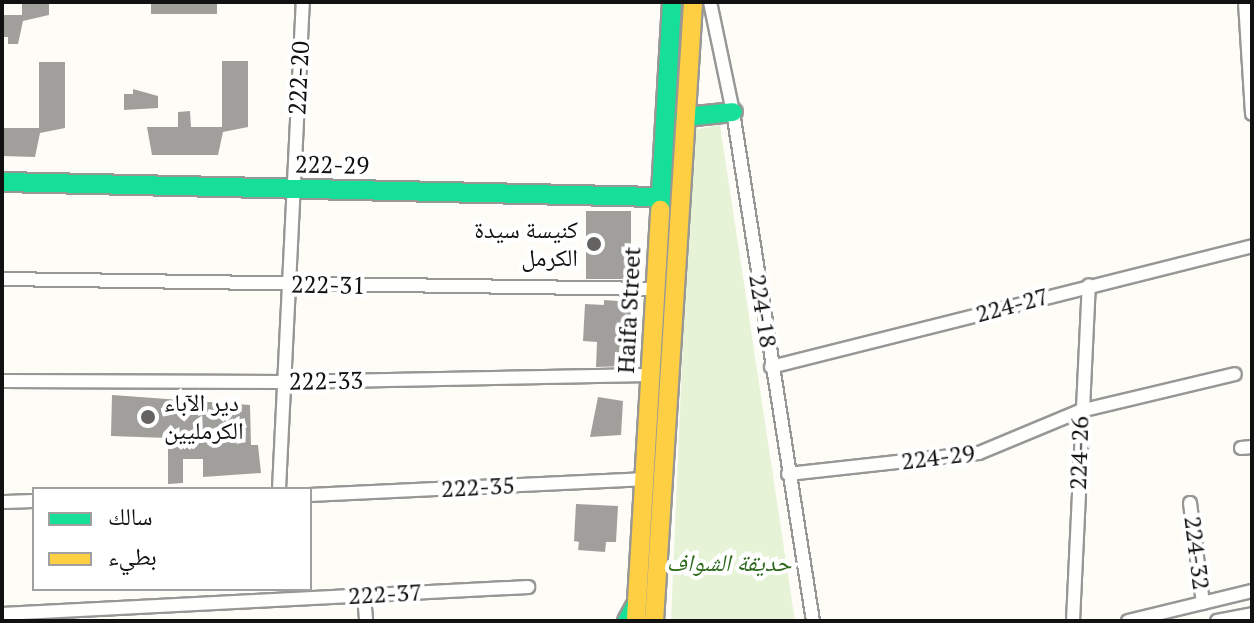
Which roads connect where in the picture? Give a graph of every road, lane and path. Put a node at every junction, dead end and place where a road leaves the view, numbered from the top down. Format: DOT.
graph roads {
  1 [pos="303,2"];
  2 [pos="672,2"];
  3 [pos="693,2"];
  4 [pos="710,2"];
  5 [pos="1245,2"];
  6 [pos="733,112"];
  7 [pos="1252,114"];
  8 [pos="685,117"];
  9 [pos="2,182"];
  10 [pos="294,188"];
  11 [pos="660,197"];
  12 [pos="1252,246"];
  13 [pos="2,279"];
  14 [pos="289,285"];
  15 [pos="1089,285"];
  16 [pos="655,289"];
  17 [pos="771,367"];
  18 [pos="1235,374"];
  19 [pos="649,375"];
  20 [pos="2,381"];
  21 [pos="284,382"];
  22 [pos="1080,411"];
  23 [pos="788,474"];
  24 [pos="647,479"];
  25 [pos="279,487"];
  26 [pos="312,495"];
  27 [pos="32,501"];
  28 [pos="2,502"];
  29 [pos="1190,503"];
  30 [pos="528,587"];
  31 [pos="1252,591"];
  32 [pos="275,593"];
  33 [pos="364,596"];
  34 [pos="1203,603"];
  35 [pos="636,612"];
  36 [pos="2,614"];
  37 [pos="1252,614"];
  38 [pos="366,621"];
  39 [pos="627,621"];
  40 [pos="654,621"];
  41 [pos="813,621"];
  42 [pos="1073,621"];
  43 [pos="1128,621"];
  44 [pos="1217,621"];
  1 -- 10 [label="street, 222-20"];
  2 -- 11 [label="main road, Haifa Street"];
  3 -- 8 [label="main road, Haifa Street"];
  4 -- 6 [label="street, 224-18"];
  5 -- 7 [label="street"];
  6 -- 8 [label="main road"];
  6 -- 17 [label="street, 224-18"];
  8 -- 40 [label="main road, Haifa Street"];
  9 -- 10 [label="main road, 222-29"];
  10 -- 11 [label="main road, 222-29"];
  10 -- 14 [label="street, 222-20"];
  11 -- 16 [label="main road, Haifa Street"];
  12 -- 15 [label="street, 224-27"];
  13 -- 14 [label="street, 222-31"];
  14 -- 16 [label="street, 222-31"];
  14 -- 21 [label="street, 222-20"];
  15 -- 17 [label="street, 224-27"];
  15 -- 22 [label="street, 224-26"];
  16 -- 19 [label="main road, Haifa Street"];
  17 -- 23 [label="street, 224-18"];
  18 -- 22 [label="street, 224-29"];
  19 -- 21 [label="street, 222-33"];
  19 -- 24 [label="main road, Haifa Street"];
  20 -- 21 [label="street, 222-33"];
  21 -- 25 [label="street, 222-20"];
  22 -- 23 [label="street, 224-29"];
  22 -- 42 [label="street, 224-26"];
  23 -- 41 [label="street, 224-18"];
  24 -- 26 [label="street, 222-35"];
  24 -- 35 [label="main road, Haifa Street"];
  27 -- 28 [label="street"];
  29 -- 34 [label="street, 224-32"];
  30 -- 33 [label="street, 222-37"];
  31 -- 34 [label="street"];
  32 -- 33 [label="street, 222-37"];
  32 -- 36 [label="street, 222-37"];
  33 -- 38 [label="street"];
  34 -- 43 [label="street"];
  35 -- 39 [label="main road"];
  37 -- 44 [label="street"];
}
